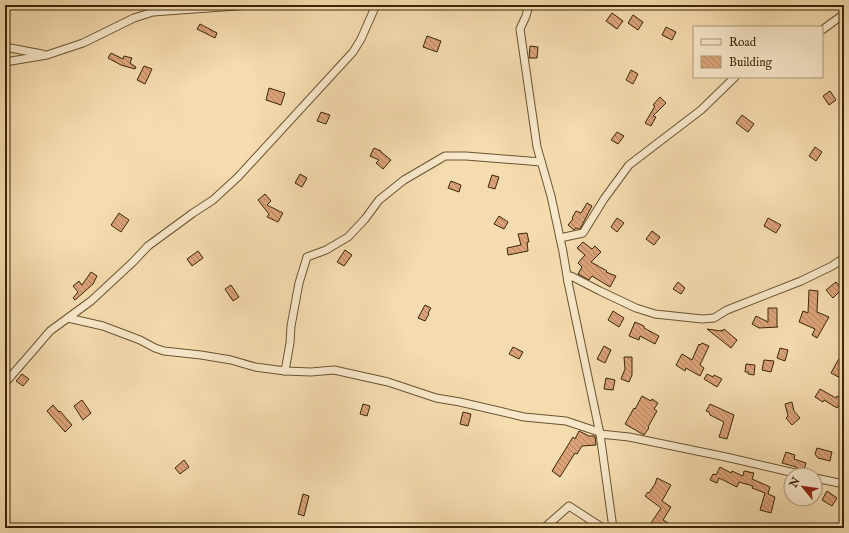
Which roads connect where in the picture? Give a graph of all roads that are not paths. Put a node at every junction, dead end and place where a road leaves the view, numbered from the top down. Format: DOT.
graph roads {
  1 [pos="250,5"];
  2 [pos="376,5"];
  3 [pos="530,5"];
  4 [pos="844,14"];
  5 [pos="823,29"];
  6 [pos="5,47"];
  7 [pos="47,55"];
  8 [pos="5,62"];
  9 [pos="734,78"];
  10 [pos="541,162"];
  11 [pos="560,238"];
  12 [pos="844,258"];
  13 [pos="568,282"];
  14 [pos="68,318"];
  15 [pos="285,371"];
  16 [pos="5,383"];
  17 [pos="600,433"];
  18 [pos="783,470"];
  19 [pos="823,480"];
  20 [pos="844,484"];
  21 [pos="544,528"];
  22 [pos="603,528"];
  23 [pos="613,528"];
  1 -- 7 [label="street"];
  2 -- 14 [label="street"];
  3 -- 10 [label="street"];
  4 -- 5 [label="street"];
  6 -- 7 [label="street"];
  7 -- 8 [label="street"];
  9 -- 11 [label="street"];
  10 -- 11 [label="street"];
  10 -- 15 [label="street"];
  11 -- 13 [label="street"];
  12 -- 13 [label="street"];
  13 -- 17 [label="street"];
  14 -- 15 [label="street"];
  14 -- 16 [label="street"];
  15 -- 17 [label="street"];
  17 -- 18 [label="street"];
  17 -- 23 [label="street"];
  19 -- 20 [label="street"];
  21 -- 22 [label="street"];
}
